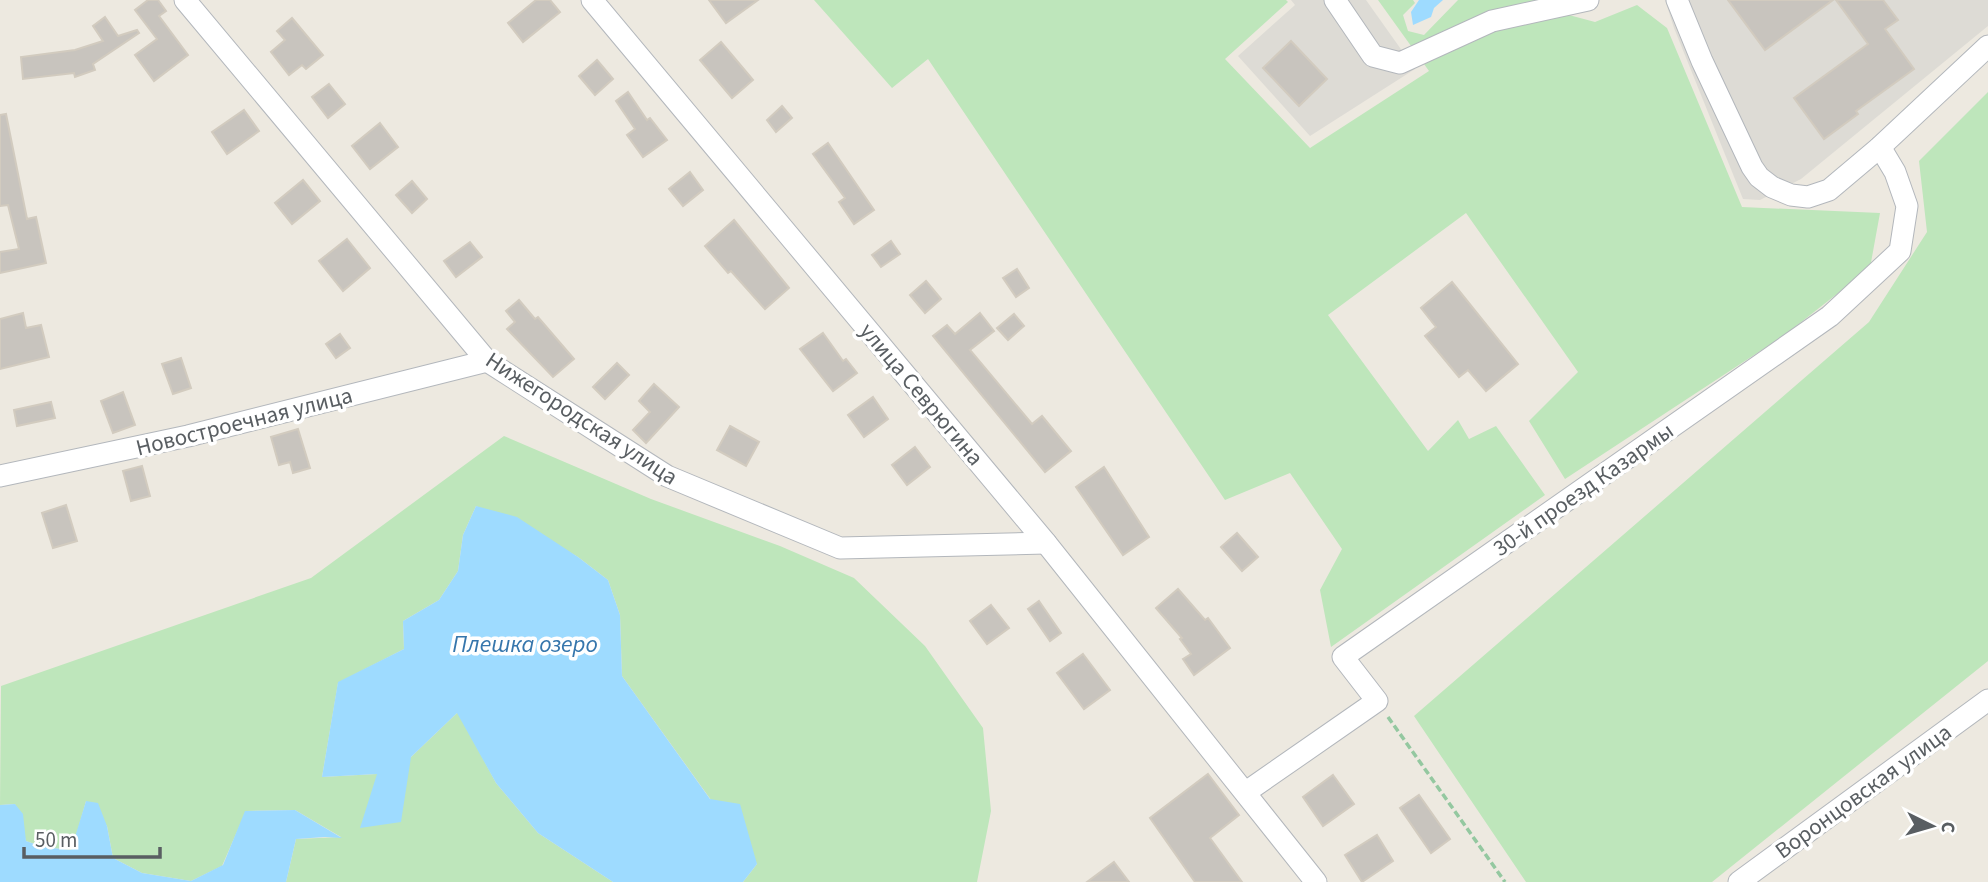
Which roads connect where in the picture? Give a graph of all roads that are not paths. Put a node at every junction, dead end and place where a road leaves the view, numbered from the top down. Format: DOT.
graph roads {
  1 [pos="185,0"];
  2 [pos="592,0"];
  3 [pos="1335,0"];
  4 [pos="1588,0"];
  5 [pos="1677,0"];
  6 [pos="1988,46"];
  7 [pos="1880,147"];
  8 [pos="487,361"];
  9 [pos="0,477"];
  10 [pos="1046,543"];
  11 [pos="1988,700"];
  12 [pos="1247,792"];
  13 [pos="1316,882"];
  14 [pos="1739,882"];
  1 -- 8 [label="street, Нижегородская улица"];
  2 -- 10 [label="street, улица Севрюгина"];
  3 -- 4 [label="street"];
  5 -- 7 [label="street"];
  6 -- 7 [label="street"];
  7 -- 12 [label="street, 30-й проезд Казармы"];
  8 -- 9 [label="street, Новостроечная улица"];
  8 -- 10 [label="street, Нижегородская улица"];
  10 -- 12 [label="street, улица Севрюгина"];
  11 -- 14 [label="street, Воронцовская улица"];
  12 -- 13 [label="street, улица Севрюгина"];
}
